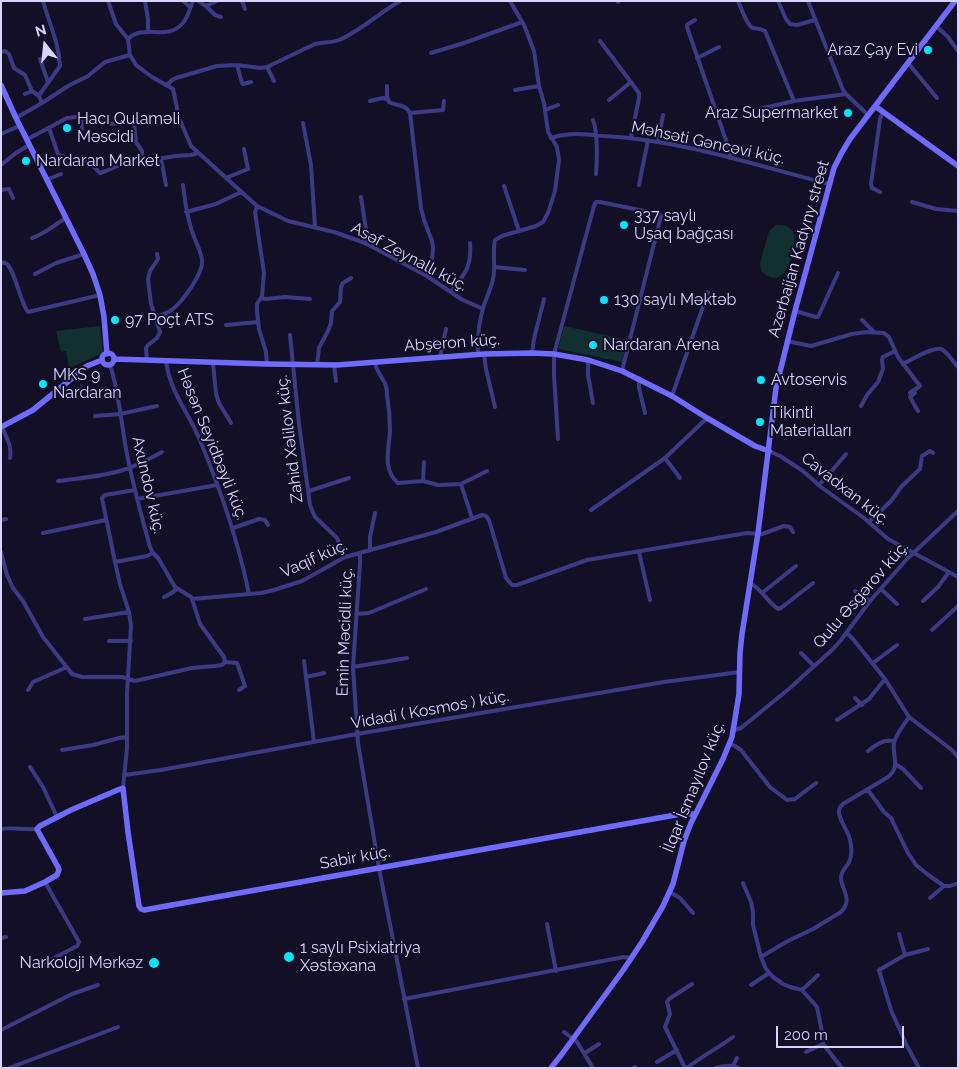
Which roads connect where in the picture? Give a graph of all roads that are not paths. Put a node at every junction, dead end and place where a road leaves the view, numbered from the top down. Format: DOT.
graph roads {
  1 [pos="43,1"];
  2 [pos="108,1"];
  3 [pos="145,1"];
  4 [pos="183,1"];
  5 [pos="193,1"];
  6 [pos="198,1"];
  7 [pos="217,1"];
  8 [pos="242,1"];
  9 [pos="400,1"];
  10 [pos="510,1"];
  11 [pos="738,1"];
  12 [pos="778,1"];
  13 [pos="808,1"];
  14 [pos="955,1"];
  15 [pos="206,6"];
  16 [pos="190,7"];
  17 [pos="245,9"];
  18 [pos="221,17"];
  19 [pos="695,20"];
  20 [pos="815,20"];
  21 [pos="522,22"];
  22 [pos="936,26"];
  23 [pos="148,32"];
  24 [pos="128,39"];
  25 [pos="600,41"];
  26 [pos="719,47"];
  27 [pos="958,51"];
  28 [pos="1,52"];
  29 [pos="431,53"];
  30 [pos="130,55"];
  31 [pos="697,58"];
  32 [pos="40,59"];
  33 [pos="908,63"];
  34 [pos="237,65"];
  35 [pos="267,67"];
  36 [pos="274,81"];
  37 [pos="48,82"];
  38 [pos="251,82"];
  39 [pos="631,82"];
  40 [pos="1,85"];
  41 [pos="167,85"];
  42 [pos="387,86"];
  43 [pos="540,86"];
  44 [pos="515,90"];
  45 [pos="32,91"];
  46 [pos="25,94"];
  47 [pos="846,94"];
  48 [pos="39,96"];
  49 [pos="937,98"];
  50 [pos="387,99"];
  51 [pos="609,100"];
  52 [pos="370,101"];
  53 [pos="444,101"];
  54 [pos="794,101"];
  55 [pos="42,103"];
  56 [pos="558,105"];
  57 [pos="875,106"];
  58 [pos="759,109"];
  59 [pos="545,110"];
  60 [pos="883,112"];
  61 [pos="410,113"];
  62 [pos="868,114"];
  63 [pos="663,115"];
  64 [pos="16,118"];
  65 [pos="82,118"];
  66 [pos="593,120"];
  67 [pos="304,123"];
  68 [pos="20,126"];
  69 [pos="49,128"];
  70 [pos="82,129"];
  71 [pos="1,134"];
  72 [pos="596,135"];
  73 [pos="631,137"];
  74 [pos="551,138"];
  75 [pos="648,140"];
  76 [pos="27,142"];
  77 [pos="658,142"];
  78 [pos="244,149"];
  79 [pos="198,153"];
  80 [pos="161,158"];
  81 [pos="730,158"];
  82 [pos="143,161"];
  83 [pos="1,165"];
  84 [pos="958,166"];
  85 [pos="60,174"];
  86 [pos="596,174"];
  87 [pos="226,178"];
  88 [pos="46,180"];
  89 [pos="829,184"];
  90 [pos="166,185"];
  91 [pos="183,185"];
  92 [pos="639,185"];
  93 [pos="504,186"];
  94 [pos="1,190"];
  95 [pos="241,192"];
  96 [pos="880,192"];
  97 [pos="362,197"];
  98 [pos="13,198"];
  99 [pos="912,202"];
  100 [pos="257,206"];
  101 [pos="958,211"];
  102 [pos="186,212"];
  103 [pos="66,218"];
  104 [pos="315,227"];
  105 [pos="519,231"];
  106 [pos="32,238"];
  107 [pos="364,243"];
  108 [pos="470,243"];
  109 [pos="84,254"];
  110 [pos="157,254"];
  111 [pos="1,262"];
  112 [pos="495,267"];
  113 [pos="525,270"];
  114 [pos="838,273"];
  115 [pos="35,274"];
  116 [pos="427,276"];
  117 [pos="351,278"];
  118 [pos="451,292"];
  119 [pos="708,292"];
  120 [pos="100,294"];
  121 [pos="261,298"];
  122 [pos="310,299"];
  123 [pos="544,299"];
  124 [pos="483,309"];
  125 [pos="795,310"];
  126 [pos="156,317"];
  127 [pos="862,320"];
  128 [pos="258,322"];
  129 [pos="226,325"];
  130 [pos="446,329"];
  131 [pos="874,332"];
  132 [pos="290,335"];
  133 [pos="787,341"];
  134 [pos="895,351"];
  135 [pos="532,353"];
  136 [pos="107,354"];
  137 [pos="554,354"];
  138 [pos="481,355"];
  139 [pos="440,358"];
  140 [pos="114,359"];
  141 [pos="102,360"];
  142 [pos="147,360"];
  143 [pos="588,360"];
  144 [pos="166,361"];
  145 [pos="213,362"];
  146 [pos="375,362"];
  147 [pos="267,364"];
  148 [pos="294,364"];
  149 [pos="903,364"];
  150 [pos="110,365"];
  151 [pos="317,365"];
  152 [pos="334,365"];
  153 [pos="958,367"];
  154 [pos="622,370"];
  155 [pos="639,378"];
  156 [pos="336,381"];
  157 [pos="920,386"];
  158 [pos="910,393"];
  159 [pos="672,396"];
  160 [pos="593,403"];
  161 [pos="157,406"];
  162 [pos="861,406"];
  163 [pos="495,407"];
  164 [pos="918,412"];
  165 [pos="645,413"];
  166 [pos="120,414"];
  167 [pos="95,416"];
  168 [pos="707,418"];
  169 [pos="231,423"];
  170 [pos="1,427"];
  171 [pos="558,439"];
  172 [pos="769,451"];
  173 [pos="162,452"];
  174 [pos="933,453"];
  175 [pos="846,454"];
  176 [pos="10,458"];
  177 [pos="665,458"];
  178 [pos="424,462"];
  179 [pos="130,468"];
  180 [pos="488,471"];
  181 [pos="348,478"];
  182 [pos="680,478"];
  183 [pos="423,481"];
  184 [pos="58,482"];
  185 [pos="461,484"];
  186 [pos="217,485"];
  187 [pos="818,485"];
  188 [pos="135,490"];
  189 [pos="309,491"];
  190 [pos="137,499"];
  191 [pos="591,510"];
  192 [pos="958,511"];
  193 [pos="375,514"];
  194 [pos="472,518"];
  195 [pos="106,520"];
  196 [pos="869,522"];
  197 [pos="268,526"];
  198 [pos="233,528"];
  199 [pos="793,532"];
  200 [pos="43,533"];
  201 [pos="758,533"];
  202 [pos="370,550"];
  203 [pos="1,552"];
  204 [pos="639,552"];
  205 [pos="914,552"];
  206 [pos="153,553"];
  207 [pos="360,553"];
  208 [pos="345,557"];
  209 [pos="115,562"];
  210 [pos="796,566"];
  211 [pos="949,572"];
  212 [pos="958,577"];
  213 [pos="750,583"];
  214 [pos="813,583"];
  215 [pos="177,589"];
  216 [pos="426,589"];
  217 [pos="881,589"];
  218 [pos="855,591"];
  219 [pos="762,593"];
  220 [pos="249,594"];
  221 [pos="164,597"];
  222 [pos="192,599"];
  223 [pos="650,600"];
  224 [pos="923,601"];
  225 [pos="870,602"];
  226 [pos="897,604"];
  227 [pos="958,606"];
  228 [pos="129,612"];
  229 [pos="356,614"];
  230 [pos="85,619"];
  231 [pos="932,630"];
  232 [pos="847,632"];
  233 [pos="109,641"];
  234 [pos="130,641"];
  235 [pos="897,645"];
  236 [pos="801,653"];
  237 [pos="407,658"];
  238 [pos="304,661"];
  239 [pos="225,662"];
  240 [pos="873,663"];
  241 [pos="814,666"];
  242 [pos="67,667"];
  243 [pos="353,667"];
  244 [pos="740,672"];
  245 [pos="324,674"];
  246 [pos="306,677"];
  247 [pos="885,679"];
  248 [pos="128,680"];
  249 [pos="28,690"];
  250 [pos="239,690"];
  251 [pos="855,698"];
  252 [pos="862,704"];
  253 [pos="909,718"];
  254 [pos="837,720"];
  255 [pos="734,730"];
  256 [pos="357,734"];
  257 [pos="127,737"];
  258 [pos="894,741"];
  259 [pos="314,742"];
  260 [pos="730,744"];
  261 [pos="62,750"];
  262 [pos="868,751"];
  263 [pos="958,757"];
  264 [pos="896,764"];
  265 [pos="30,767"];
  266 [pos="124,775"];
  267 [pos="816,783"];
  268 [pos="124,788"];
  269 [pos="921,788"];
  270 [pos="868,790"];
  271 [pos="694,814"];
  272 [pos="57,817"];
  273 [pos="1,829"];
  274 [pos="37,829"];
  275 [pos="379,868"];
  276 [pos="45,882"];
  277 [pos="743,883"];
  278 [pos="958,883"];
  279 [pos="944,886"];
  280 [pos="670,892"];
  281 [pos="1,893"];
  282 [pos="930,898"];
  283 [pos="693,913"];
  284 [pos="547,924"];
  285 [pos="899,934"];
  286 [pos="928,949"];
  287 [pos="905,955"];
  288 [pos="762,957"];
  289 [pos="632,958"];
  290 [pos="41,965"];
  291 [pos="556,971"];
  292 [pos="769,973"];
  293 [pos="818,975"];
  294 [pos="692,984"];
  295 [pos="98,985"];
  296 [pos="751,985"];
  297 [pos="802,990"];
  298 [pos="404,999"];
  299 [pos="118,1026"];
  300 [pos="1,1030"];
  301 [pos="564,1032"];
  302 [pos="733,1037"];
  303 [pos="573,1038"];
  304 [pos="599,1044"];
  305 [pos="823,1044"];
  306 [pos="676,1050"];
  307 [pos="806,1052"];
  308 [pos="585,1053"];
  309 [pos="737,1058"];
  310 [pos="657,1062"];
  311 [pos="733,1066"];
  312 [pos="9,1068"];
  313 [pos="418,1068"];
  314 [pos="551,1068"];
  315 [pos="594,1068"];
  316 [pos="686,1068"];
  317 [pos="716,1068"];
  318 [pos="739,1068"];
  319 [pos="842,1068"];
  320 [pos="919,1068"];
  1 -- 37 [label="street"];
  2 -- 24 [label="street"];
  3 -- 23 [label="street"];
  4 -- 16 [label="street"];
  5 -- 16 [label="street"];
  6 -- 15 [label="street"];
  7 -- 15 [label="street"];
  8 -- 17 [label="street"];
  9 -- 35 [label="street"];
  10 -- 21 [label="street"];
  11 -- 54 [label="street"];
  12 -- 20 [label="street"];
  13 -- 20 [label="street"];
  14 -- 22 [label="main road, Azerbaijan Kadyny street"];
  15 -- 18 [label="street"];
  16 -- 23 [label="street"];
  19 -- 31 [label="street"];
  20 -- 47 [label="street"];
  21 -- 29 [label="street"];
  21 -- 43 [label="street"];
  22 -- 27 [label="street"];
  22 -- 33 [label="main road, Azerbaijan Kadyny street"];
  23 -- 24 [label="street"];
  24 -- 30 [label="street"];
  25 -- 39 [label="street"];
  26 -- 31 [label="street"];
  28 -- 45 [label="street"];
  30 -- 41 [label="street"];
  30 -- 55 [label="street"];
  31 -- 81 [label="street"];
  32 -- 37 [label="street"];
  33 -- 49 [label="street"];
  33 -- 57 [label="main road, Azerbaijan Kadyny street"];
  34 -- 35 [label="street"];
  34 -- 38 [label="street"];
  34 -- 41 [label="street"];
  35 -- 36 [label="street"];
  37 -- 48 [label="street"];
  39 -- 51 [label="street"];
  39 -- 73 [label="street"];
  40 -- 64 [label="main road"];
  41 -- 79 [label="street, Asəf Zeynallı küç."];
  42 -- 50 [label="street"];
  43 -- 44 [label="street"];
  43 -- 59 [label="street"];
  45 -- 46 [label="street"];
  45 -- 48 [label="street"];
  47 -- 54 [label="street"];
  47 -- 62 [label="street"];
  48 -- 55 [label="street"];
  50 -- 52 [label="street"];
  50 -- 61 [label="street"];
  53 -- 61 [label="street"];
  54 -- 58 [label="street"];
  55 -- 64 [label="street"];
  56 -- 59 [label="street"];
  57 -- 60 [label="main road"];
  57 -- 62 [label="main road, Azerbaijan Kadyny street"];
  59 -- 74 [label="street"];
  60 -- 84 [label="main road"];
  60 -- 96 [label="street"];
  61 -- 116 [label="street"];
  62 -- 89 [label="main road, Azerbaijan Kadyny street"];
  63 -- 77 [label="street"];
  64 -- 68 [label="main road"];
  65 -- 69 [label="street"];
  65 -- 70 [label="street"];
  65 -- 82 [label="street"];
  66 -- 72 [label="street"];
  67 -- 104 [label="street"];
  68 -- 71 [label="street"];
  68 -- 76 [label="main road"];
  69 -- 76 [label="street"];
  69 -- 82 [label="street"];
  72 -- 73 [label="street, Məhsəti Gəncəvi küç."];
  72 -- 74 [label="street, Məhsəti Gəncəvi küç."];
  72 -- 86 [label="street"];
  73 -- 75 [label="street, Məhsəti Gəncəvi küç."];
  74 -- 105 [label="street"];
  75 -- 77 [label="street, Məhsəti Gəncəvi küç."];
  75 -- 92 [label="street"];
  76 -- 83 [label="street"];
  76 -- 88 [label="main road"];
  77 -- 81 [label="street, Məhsəti Gəncəvi küç."];
  78 -- 87 [label="street"];
  79 -- 80 [label="street"];
  79 -- 87 [label="street, Asəf Zeynallı küç."];
  80 -- 82 [label="street"];
  80 -- 90 [label="street"];
  81 -- 89 [label="street, Məhsəti Gəncəvi küç."];
  85 -- 88 [label="street"];
  87 -- 95 [label="street, Asəf Zeynallı küç."];
  88 -- 103 [label="main road"];
  89 -- 125 [label="main road, Azerbaijan Kadyny street"];
  91 -- 102 [label="street"];
  93 -- 105 [label="street"];
  94 -- 98 [label="street"];
  95 -- 100 [label="street, Asəf Zeynallı küç."];
  95 -- 102 [label="street"];
  97 -- 107 [label="street"];
  99 -- 101 [label="street"];
  100 -- 104 [label="street, Asəf Zeynallı küç."];
  100 -- 121 [label="street"];
  102 -- 126 [label="street"];
  103 -- 106 [label="street"];
  103 -- 109 [label="main road"];
  104 -- 107 [label="street, Asəf Zeynallı küç."];
  105 -- 112 [label="street"];
  107 -- 116 [label="street, Asəf Zeynallı küç."];
  108 -- 118 [label="street"];
  109 -- 115 [label="street"];
  109 -- 120 [label="main road"];
  110 -- 126 [label="street"];
  111 -- 120 [label="street"];
  112 -- 113 [label="street"];
  112 -- 124 [label="street"];
  114 -- 125 [label="street"];
  116 -- 118 [label="street, Asəf Zeynallı küç."];
  117 -- 151 [label="street"];
  118 -- 124 [label="street, Asəf Zeynallı küç."];
  119 -- 159 [label="street"];
  120 -- 136 [label="main road"];
  121 -- 122 [label="street"];
  121 -- 128 [label="street"];
  123 -- 135 [label="street"];
  124 -- 138 [label="street"];
  125 -- 133 [label="main road, Azerbaijan Kadyny street"];
  126 -- 142 [label="street"];
  127 -- 131 [label="street"];
  128 -- 129 [label="street"];
  128 -- 147 [label="street"];
  130 -- 139 [label="street"];
  131 -- 133 [label="street"];
  131 -- 134 [label="street"];
  132 -- 148 [label="street, Zahid Xəlilov küç."];
  133 -- 172 [label="main road, Azerbaijan Kadyny street"];
  134 -- 149 [label="street"];
  134 -- 162 [label="street"];
  135 -- 137 [label="main road, Abşeron küç."];
  135 -- 138 [label="main road, Abşeron küç."];
  136 -- 140 [label="main road"];
  136 -- 141 [label="main road"];
  137 -- 143 [label="main road, Abşeron küç."];
  137 -- 154 [label="street"];
  137 -- 171 [label="street"];
  138 -- 139 [label="main road, Abşeron küç."];
  138 -- 163 [label="street"];
  139 -- 146 [label="main road, Abşeron küç."];
  140 -- 142 [label="main road, Abşeron küç."];
  140 -- 150 [label="main road"];
  141 -- 150 [label="main road"];
  141 -- 170 [label="main road"];
  142 -- 144 [label="main road, Abşeron küç."];
  143 -- 154 [label="main road, Abşeron küç."];
  143 -- 160 [label="street"];
  144 -- 145 [label="main road, Abşeron küç."];
  144 -- 186 [label="street, Həsən Seyidbəyli küç."];
  145 -- 147 [label="main road, Abşeron küç."];
  145 -- 169 [label="street"];
  146 -- 152 [label="main road, Abşeron küç."];
  146 -- 183 [label="street"];
  147 -- 148 [label="main road, Abşeron küç."];
  148 -- 151 [label="main road, Abşeron küç."];
  148 -- 189 [label="street, Zahid Xəlilov küç."];
  149 -- 153 [label="street"];
  149 -- 157 [label="street"];
  150 -- 166 [label="street, Axundov küç."];
  151 -- 152 [label="main road, Abşeron küç."];
  152 -- 156 [label="street"];
  154 -- 155 [label="main road, Abşeron küç."];
  155 -- 159 [label="main road, Abşeron küç."];
  155 -- 165 [label="street"];
  157 -- 158 [label="street"];
  157 -- 164 [label="street"];
  159 -- 168 [label="main road, Abşeron küç."];
  161 -- 166 [label="street"];
  166 -- 167 [label="street"];
  166 -- 179 [label="street, Axundov küç."];
  168 -- 172 [label="main road, Abşeron küç."];
  168 -- 177 [label="street"];
  170 -- 176 [label="street"];
  172 -- 187 [label="street, Cavadxan küç."];
  172 -- 201 [label="main road, İlqar İsmayılov küç."];
  173 -- 179 [label="street"];
  174 -- 196 [label="street"];
  175 -- 187 [label="street"];
  177 -- 182 [label="street"];
  177 -- 191 [label="street"];
  178 -- 183 [label="street"];
  179 -- 184 [label="street"];
  179 -- 188 [label="street, Axundov küç."];
  180 -- 185 [label="street"];
  181 -- 189 [label="street"];
  183 -- 185 [label="street"];
  185 -- 194 [label="street"];
  186 -- 190 [label="street"];
  186 -- 198 [label="street, Həsən Seyidbəyli küç."];
  187 -- 196 [label="street, Cavadxan küç."];
  188 -- 190 [label="street, Axundov küç."];
  188 -- 195 [label="street"];
  189 -- 208 [label="street, Zahid Xəlilov küç."];
  190 -- 206 [label="street, Axundov küç."];
  192 -- 205 [label="street, Qulu Əsgərov küç."];
  193 -- 202 [label="street"];
  194 -- 202 [label="street, Vaqif küç."];
  194 -- 204 [label="street"];
  195 -- 200 [label="street"];
  195 -- 209 [label="street"];
  196 -- 205 [label="street, Cavadxan küç."];
  197 -- 198 [label="street"];
  198 -- 220 [label="street, Həsən Seyidbəyli küç."];
  199 -- 201 [label="street"];
  201 -- 204 [label="street"];
  201 -- 213 [label="main road, İlqar İsmayılov küç."];
  202 -- 207 [label="street, Vaqif küç."];
  203 -- 242 [label="street"];
  204 -- 223 [label="street"];
  205 -- 211 [label="street, Cavadxan küç."];
  205 -- 217 [label="street, Qulu Əsgərov küç."];
  206 -- 209 [label="street, Axundov küç."];
  206 -- 215 [label="street"];
  207 -- 208 [label="street, Vaqif küç."];
  207 -- 229 [label="street, Emin Məcidli küç."];
  208 -- 220 [label="street, Vaqif küç."];
  209 -- 228 [label="street"];
  210 -- 219 [label="street"];
  211 -- 212 [label="street, Cavadxan küç."];
  211 -- 224 [label="street"];
  213 -- 219 [label="street"];
  213 -- 244 [label="main road, İlqar İsmayılov küç."];
  214 -- 219 [label="street"];
  215 -- 221 [label="street"];
  215 -- 222 [label="street"];
  216 -- 229 [label="street"];
  217 -- 225 [label="street, Qulu Əsgərov küç."];
  217 -- 226 [label="street"];
  218 -- 225 [label="street"];
  220 -- 222 [label="street, Vaqif küç."];
  222 -- 239 [label="street"];
  225 -- 232 [label="street, Qulu Əsgərov küç."];
  227 -- 231 [label="street"];
  228 -- 230 [label="street"];
  228 -- 234 [label="street"];
  229 -- 243 [label="street, Emin Məcidli küç."];
  232 -- 240 [label="street"];
  232 -- 241 [label="street, Qulu Əsgərov küç."];
  233 -- 234 [label="street"];
  234 -- 248 [label="street"];
  235 -- 240 [label="street"];
  236 -- 241 [label="street"];
  237 -- 243 [label="street"];
  238 -- 246 [label="street"];
  239 -- 248 [label="street"];
  239 -- 250 [label="street"];
  240 -- 247 [label="street"];
  241 -- 255 [label="street, Qulu Əsgərov küç."];
  242 -- 248 [label="street"];
  242 -- 249 [label="street"];
  243 -- 256 [label="street, Emin Məcidli küç."];
  244 -- 255 [label="main road, İlqar İsmayılov küç."];
  244 -- 256 [label="street, Vidadi ( Kosmos ) küç."];
  245 -- 246 [label="street"];
  246 -- 259 [label="street"];
  247 -- 252 [label="street"];
  247 -- 253 [label="street"];
  248 -- 257 [label="street"];
  251 -- 252 [label="street"];
  252 -- 254 [label="street"];
  253 -- 258 [label="street"];
  253 -- 263 [label="street"];
  255 -- 260 [label="main road, İlqar İsmayılov küç."];
  256 -- 259 [label="street, Vidadi ( Kosmos ) küç."];
  256 -- 275 [label="street, Emin Məcidli küç."];
  257 -- 261 [label="street"];
  257 -- 266 [label="street"];
  258 -- 262 [label="street"];
  258 -- 264 [label="street"];
  259 -- 266 [label="street, Vidadi ( Kosmos ) küç."];
  260 -- 267 [label="street"];
  260 -- 271 [label="main road, İlqar İsmayılov küç."];
  264 -- 269 [label="street"];
  264 -- 270 [label="street"];
  265 -- 272 [label="street"];
  266 -- 268 [label="street"];
  268 -- 272 [label="main road"];
  268 -- 275 [label="main road, Sabir küç."];
  270 -- 279 [label="street"];
  270 -- 288 [label="street"];
  271 -- 275 [label="main road, Sabir küç."];
  271 -- 280 [label="main road, İlqar İsmayılov küç."];
  272 -- 274 [label="main road"];
  273 -- 274 [label="street"];
  274 -- 276 [label="main road"];
  275 -- 298 [label="street, Emin Məcidli küç."];
  276 -- 281 [label="main road"];
  276 -- 290 [label="street"];
  277 -- 288 [label="street"];
  278 -- 279 [label="street"];
  279 -- 282 [label="street"];
  280 -- 283 [label="street"];
  280 -- 289 [label="main road, İlqar İsmayılov küç."];
  284 -- 291 [label="street"];
  285 -- 287 [label="street"];
  286 -- 287 [label="street"];
  287 -- 320 [label="street"];
  288 -- 292 [label="street"];
  289 -- 291 [label="street"];
  289 -- 303 [label="main road, İlqar İsmayılov küç."];
  291 -- 298 [label="street"];
  292 -- 296 [label="street"];
  292 -- 297 [label="street"];
  293 -- 297 [label="street"];
  294 -- 306 [label="street"];
  295 -- 300 [label="street"];
  297 -- 305 [label="street"];
  298 -- 313 [label="street, Emin Məcidli küç."];
  299 -- 312 [label="street"];
  301 -- 303 [label="street"];
  302 -- 316 [label="street"];
  303 -- 308 [label="street"];
  303 -- 314 [label="main road, İlqar İsmayılov küç."];
  304 -- 308 [label="street"];
  305 -- 307 [label="street"];
  305 -- 319 [label="street"];
  306 -- 310 [label="street"];
  306 -- 316 [label="street"];
  308 -- 315 [label="street"];
  309 -- 311 [label="street"];
  311 -- 317 [label="street"];
  311 -- 318 [label="street"];
}
